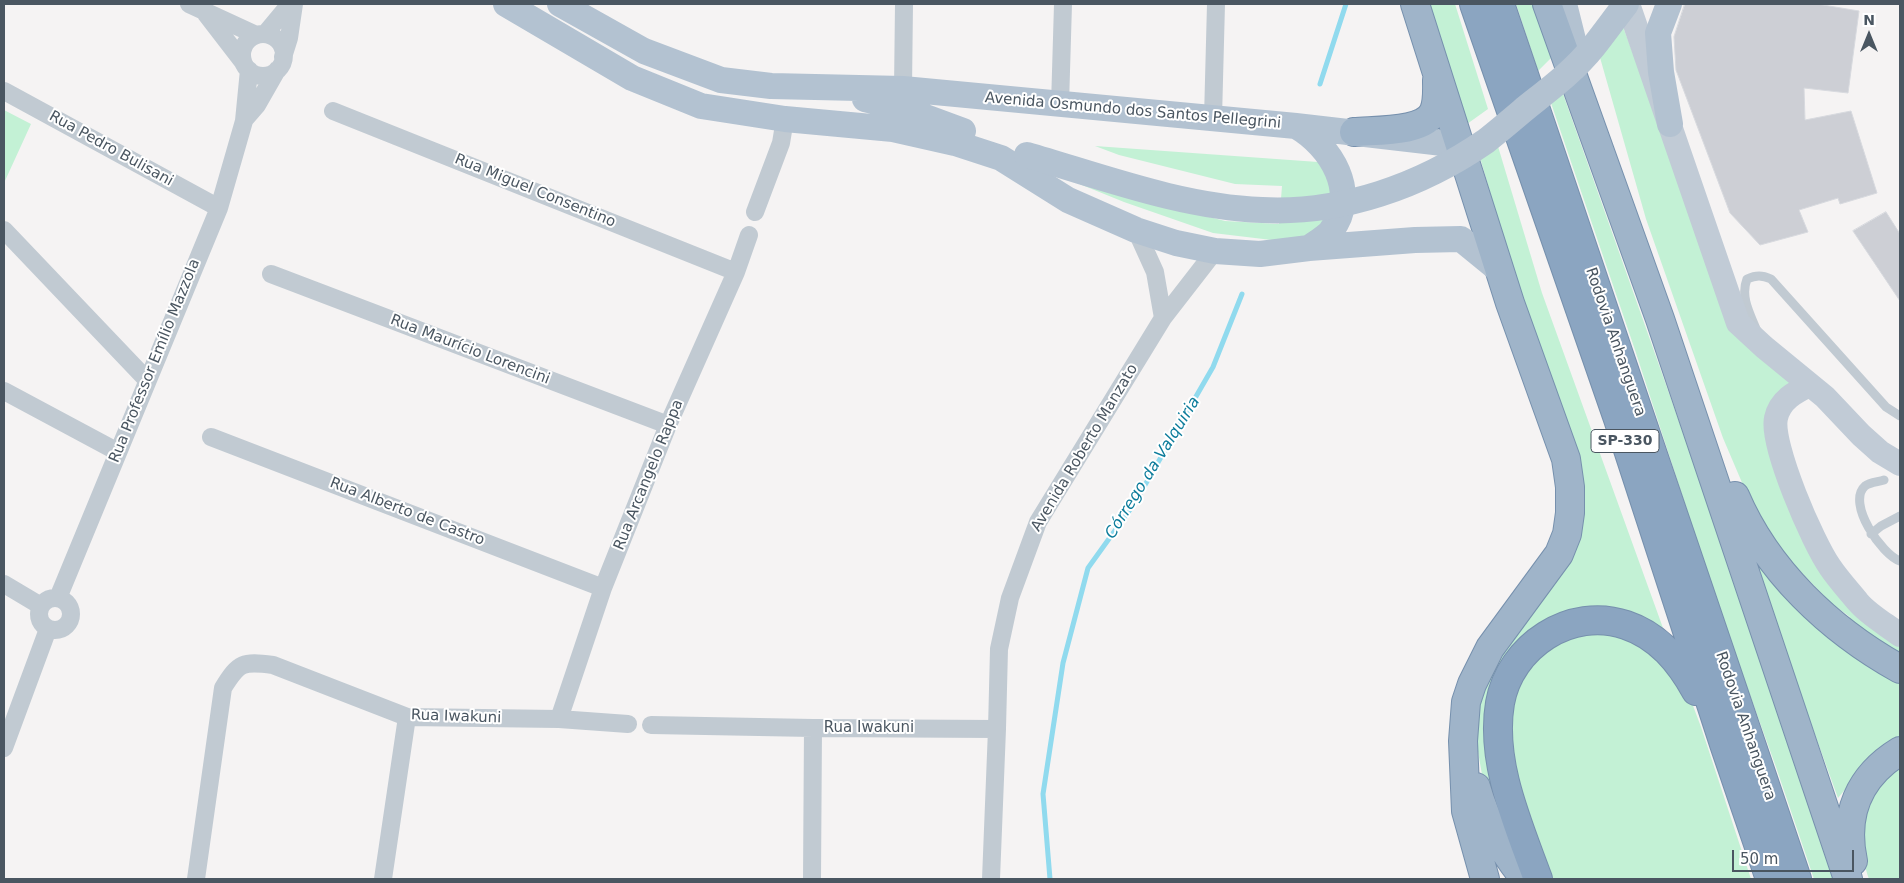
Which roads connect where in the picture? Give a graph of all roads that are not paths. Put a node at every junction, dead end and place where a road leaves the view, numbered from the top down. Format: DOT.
graph roads {
  1 [pos="290,4"];
  2 [pos="294,4"];
  3 [pos="506,4"];
  4 [pos="560,4"];
  5 [pos="904,4"];
  6 [pos="1063,4"];
  7 [pos="1216,4"];
  8 [pos="1415,4"];
  9 [pos="1474,4"];
  10 [pos="1500,4"];
  11 [pos="1546,4"];
  12 [pos="1564,4"];
  13 [pos="1627,4"];
  14 [pos="1668,4"];
  15 [pos="197,7"];
  16 [pos="261,35"];
  17 [pos="280,64"];
  18 [pos="246,66"];
  19 [pos="1436,68"];
  20 [pos="804,87"];
  21 [pos="903,89"];
  22 [pos="4,90"];
  23 [pos="1060,105"];
  24 [pos="333,111"];
  25 [pos="1213,118"];
  26 [pos="785,120"];
  27 [pos="244,121"];
  28 [pos="1670,124"];
  29 [pos="1296,126"];
  30 [pos="1354,132"];
  31 [pos="955,143"];
  32 [pos="1460,145"];
  33 [pos="1027,155"];
  34 [pos="1609,179"];
  35 [pos="218,208"];
  36 [pos="755,212"];
  37 [pos="4,230"];
  38 [pos="1136,230"];
  39 [pos="749,235"];
  40 [pos="1309,248"];
  41 [pos="1216,251"];
  42 [pos="1500,270"];
  43 [pos="736,272"];
  44 [pos="272,274"];
  45 [pos="1163,318"];
  46 [pos="1660,319"];
  47 [pos="1764,347"];
  48 [pos="147,380"];
  49 [pos="1810,385"];
  50 [pos="4,390"];
  51 [pos="1900,416"];
  52 [pos="668,425"];
  53 [pos="211,437"];
  54 [pos="118,452"];
  55 [pos="1892,472"];
  56 [pos="1900,516"];
  57 [pos="1871,534"];
  58 [pos="1900,561"];
  59 [pos="4,584"];
  60 [pos="603,588"];
  61 [pos="58,598"];
  62 [pos="41,606"];
  63 [pos="48,628"];
  64 [pos="1900,635"];
  65 [pos="1900,669"];
  66 [pos="407,717"];
  67 [pos="560,719"];
  68 [pos="628,724"];
  69 [pos="651,725"];
  70 [pos="813,728"];
  71 [pos="998,729"];
  72 [pos="1463,741"];
  73 [pos="1724,744"];
  74 [pos="4,748"];
  75 [pos="1900,751"];
  76 [pos="196,879"];
  77 [pos="383,879"];
  78 [pos="812,879"];
  79 [pos="991,879"];
  80 [pos="1485,879"];
  81 [pos="1525,879"];
  82 [pos="1538,879"];
  83 [pos="1770,879"];
  84 [pos="1797,879"];
  85 [pos="1848,879"];
  86 [pos="1857,879"];
  1 -- 16 [label="street"];
  2 -- 17 [label="street, Rua Professor Emílio Mazzola"];
  3 -- 26 [label="main road"];
  4 -- 20 [label="main road, Avenida Osmundo dos Santos Pellegrini"];
  5 -- 21 [label="street"];
  6 -- 23 [label="street"];
  7 -- 25 [label="street"];
  8 -- 19 [label="highway"];
  9 -- 73 [label="highway, Rodovia Anhanguera / SP-330"];
  10 -- 84 [label="highway, Rodovia Anhanguera / SP-330"];
  11 -- 34 [label="highway"];
  12 -- 34 [label="main road"];
  13 -- 28 [label="main road"];
  13 -- 33 [label="main road, bridge"];
  14 -- 28 [label="main road"];
  15 -- 16 [label="street"];
  15 -- 18 [label="street"];
  16 -- 17 [label="street"];
  16 -- 18 [label="street"];
  17 -- 18 [label="street"];
  17 -- 27 [label="street, Rua Professor Emílio Mazzola"];
  18 -- 27 [label="street, Rua Professor Emílio Mazzola"];
  19 -- 30 [label="highway"];
  19 -- 32 [label="highway"];
  20 -- 21 [label="main road, Avenida Osmundo dos Santos Pellegrini"];
  20 -- 33 [label="main road, Avenida Osmundo dos Santos Pellegrini"];
  21 -- 23 [label="main road, Avenida Osmundo dos Santos Pellegrini"];
  22 -- 35 [label="street, Rua Pedro Bulisani"];
  23 -- 25 [label="main road, Avenida Osmundo dos Santos Pellegrini"];
  24 -- 43 [label="street, Rua Miguel Consentino"];
  25 -- 29 [label="main road, Avenida Osmundo dos Santos Pellegrini"];
  26 -- 31 [label="main road"];
  26 -- 36 [label="street"];
  27 -- 35 [label="street, Rua Professor Emílio Mazzola"];
  28 -- 47 [label="main road"];
  29 -- 30 [label="main road, Avenida Osmundo dos Santos Pellegrini"];
  29 -- 40 [label="main road"];
  30 -- 32 [label="main road, Avenida Osmundo dos Santos Pellegrini"];
  31 -- 33 [label="main road"];
  31 -- 38 [label="main road"];
  32 -- 42 [label="highway"];
  34 -- 46 [label="highway"];
  35 -- 48 [label="street, Rua Professor Emílio Mazzola"];
  37 -- 48 [label="street"];
  38 -- 41 [label="main road"];
  38 -- 45 [label="street"];
  39 -- 43 [label="street, Rua Arcangelo Rappa"];
  40 -- 41 [label="main road"];
  40 -- 42 [label="main road"];
  41 -- 45 [label="street, Avenida Roberto Manzato"];
  42 -- 72 [label="highway"];
  43 -- 52 [label="street, Rua Arcangelo Rappa"];
  44 -- 52 [label="street, Rua Maurício Lorencini"];
  45 -- 71 [label="street, Avenida Roberto Manzato"];
  46 -- 65 [label="highway"];
  46 -- 85 [label="highway"];
  47 -- 49 [label="main road"];
  47 -- 51 [label="lane"];
  48 -- 54 [label="street, Rua Professor Emílio Mazzola"];
  49 -- 55 [label="main road"];
  49 -- 64 [label="main road"];
  50 -- 54 [label="street"];
  52 -- 60 [label="street, Rua Arcangelo Rappa"];
  53 -- 60 [label="street, Rua Alberto de Castro"];
  54 -- 61 [label="street, Rua Professor Emílio Mazzola"];
  55 -- 57 [label="lane"];
  56 -- 57 [label="lane"];
  57 -- 58 [label="lane"];
  59 -- 62 [label="street"];
  60 -- 67 [label="street, Rua Arcangelo Rappa"];
  61 -- 62 [label="street"];
  61 -- 63 [label="street"];
  62 -- 63 [label="street"];
  63 -- 74 [label="street"];
  66 -- 67 [label="street, Rua Iwakuni"];
  66 -- 76 [label="street, Rua Iwakuni"];
  66 -- 77 [label="street"];
  67 -- 68 [label="street, Rua Iwakuni"];
  69 -- 70 [label="street, Rua Iwakuni"];
  70 -- 71 [label="street, Rua Iwakuni"];
  70 -- 78 [label="street"];
  71 -- 79 [label="street, Avenida Roberto Manzato"];
  72 -- 80 [label="highway"];
  72 -- 81 [label="highway"];
  73 -- 82 [label="highway"];
  73 -- 83 [label="highway, Rodovia Anhanguera / SP-330"];
  75 -- 86 [label="highway"];
}
